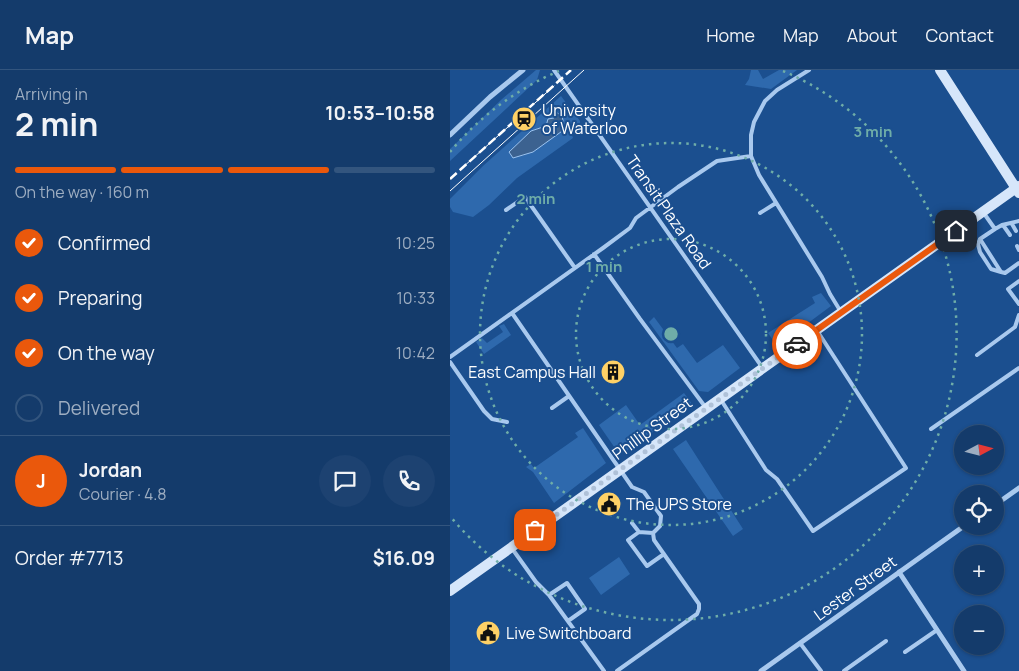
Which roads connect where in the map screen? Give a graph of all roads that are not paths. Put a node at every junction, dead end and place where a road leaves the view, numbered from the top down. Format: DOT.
graph roads {
  1 [pos="523,70"];
  2 [pos="554,70"];
  3 [pos="809,70"];
  4 [pos="940,70"];
  5 [pos="450,135"];
  6 [pos="751,156"];
  7 [pos="1018,189"];
  8 [pos="776,202"];
  9 [pos="650,208"];
  10 [pos="506,210"];
  11 [pos="983,212"];
  12 [pos="760,213"];
  13 [pos="1019,222"];
  14 [pos="1012,224"];
  15 [pos="1003,225"];
  16 [pos="995,229"];
  17 [pos="1016,231"];
  18 [pos="1010,235"];
  19 [pos="980,239"];
  20 [pos="594,254"];
  21 [pos="1019,263"];
  22 [pos="575,268"];
  23 [pos="1001,272"];
  24 [pos="1019,281"];
  25 [pos="1019,304"];
  26 [pos="841,312"];
  27 [pos="512,313"];
  28 [pos="1019,315"];
  29 [pos="816,330"];
  30 [pos="977,355"];
  31 [pos="450,357"];
  32 [pos="450,362"];
  33 [pos="762,368"];
  34 [pos="1019,368"];
  35 [pos="569,396"];
  36 [pos="720,398"];
  37 [pos="552,408"];
  38 [pos="706,408"];
  39 [pos="507,422"];
  40 [pos="931,430"];
  41 [pos="620,469"];
  42 [pos="1019,488"];
  43 [pos="1004,499"];
  44 [pos="632,522"];
  45 [pos="639,532"];
  46 [pos="954,533"];
  47 [pos="653,534"];
  48 [pos="511,547"];
  49 [pos="664,554"];
  50 [pos="899,572"];
  51 [pos="450,591"];
  52 [pos="550,595"];
  53 [pos="568,621"];
  54 [pos="937,630"];
  55 [pos="886,641"];
  56 [pos="800,643"];
  57 [pos="905,652"];
  58 [pos="604,671"];
  59 [pos="617,671"];
  60 [pos="761,671"];
  61 [pos="821,671"];
  62 [pos="844,671"];
  63 [pos="964,671"];
  1 -- 5 [label="street"];
  2 -- 9 [label="lane, Transit Plaza Road"];
  3 -- 6 [label="lane"];
  4 -- 7 [label="street"];
  6 -- 8 [label="lane"];
  6 -- 9 [label="lane"];
  7 -- 11 [label="street, Phillip Street"];
  8 -- 12 [label="lane"];
  8 -- 26 [label="lane"];
  9 -- 20 [label="lane"];
  9 -- 33 [label="lane, Transit Plaza Road"];
  10 -- 22 [label="lane"];
  11 -- 16 [label="lane"];
  11 -- 26 [label="street, Phillip Street"];
  13 -- 14 [label="lane"];
  14 -- 15 [label="lane"];
  14 -- 17 [label="lane"];
  15 -- 16 [label="lane"];
  15 -- 18 [label="lane"];
  16 -- 19 [label="lane"];
  19 -- 23 [label="lane"];
  19 -- 23 [label="lane"];
  20 -- 22 [label="lane"];
  20 -- 38 [label="lane"];
  21 -- 23 [label="lane"];
  22 -- 27 [label="lane"];
  24 -- 25 [label="lane"];
  26 -- 29 [label="street, Phillip Street"];
  27 -- 31 [label="lane"];
  27 -- 35 [label="lane"];
  28 -- 30 [label="lane"];
  29 -- 33 [label="street, Phillip Street"];
  29 -- 36 [label="lane"];
  32 -- 39 [label="lane"];
  33 -- 36 [label="street, Phillip Street"];
  34 -- 40 [label="lane"];
  35 -- 37 [label="lane"];
  35 -- 41 [label="lane"];
  36 -- 38 [label="street, Phillip Street"];
  38 -- 41 [label="street, Phillip Street"];
  41 -- 47 [label="lane"];
  41 -- 48 [label="street, Phillip Street"];
  42 -- 43 [label="street"];
  44 -- 45 [label="lane"];
  45 -- 47 [label="lane"];
  45 -- 49 [label="lane"];
  46 -- 50 [label="street, Lester Street"];
  47 -- 49 [label="lane"];
  48 -- 51 [label="street, Phillip Street"];
  48 -- 52 [label="lane"];
  49 -- 59 [label="lane"];
  50 -- 54 [label="street"];
  50 -- 56 [label="street, Lester Street"];
  52 -- 53 [label="lane"];
  52 -- 53 [label="lane"];
  53 -- 58 [label="lane"];
  54 -- 57 [label="lane"];
  54 -- 63 [label="street"];
  55 -- 62 [label="lane"];
  56 -- 60 [label="street, Lester Street"];
  56 -- 61 [label="lane"];
}
